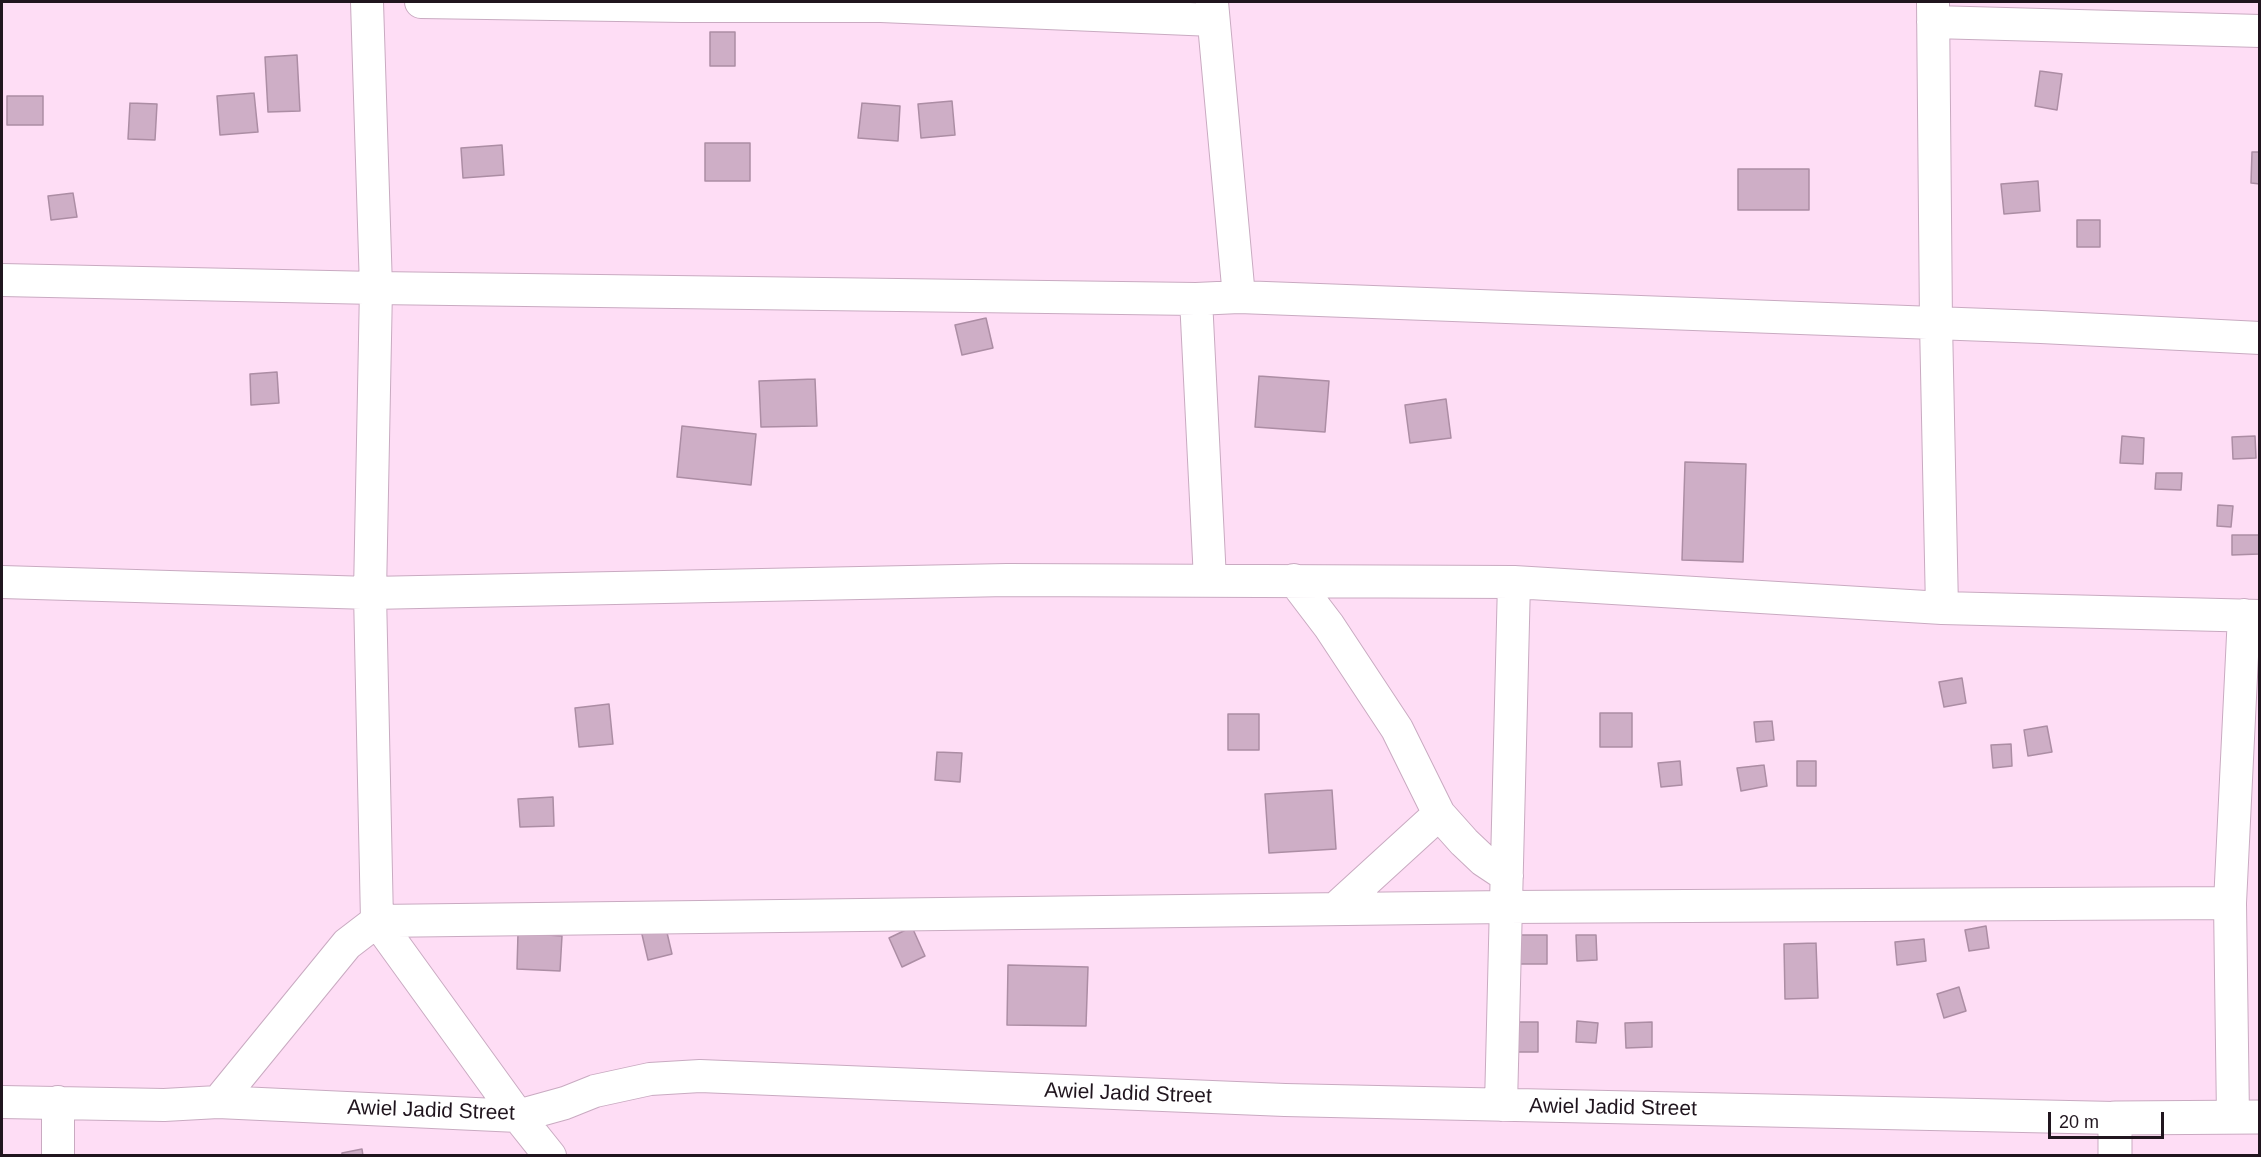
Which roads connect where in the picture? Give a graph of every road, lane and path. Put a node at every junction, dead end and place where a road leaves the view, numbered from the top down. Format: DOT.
graph roads {
  1 [pos="367,2"];
  2 [pos="421,2"];
  3 [pos="1212,11"];
  4 [pos="1933,12"];
  5 [pos="2259,31"];
  6 [pos="2,280"];
  7 [pos="376,288"];
  8 [pos="1239,297"];
  9 [pos="1196,299"];
  10 [pos="1936,323"];
  11 [pos="2259,338"];
  12 [pos="1210,580"];
  13 [pos="1294,580"];
  14 [pos="2,582"];
  15 [pos="1515,582"];
  16 [pos="370,592"];
  17 [pos="1942,608"];
  18 [pos="2252,616"];
  19 [pos="1440,814"];
  20 [pos="1508,891"];
  21 [pos="2230,903"];
  22 [pos="1335,909"];
  23 [pos="377,921"];
  24 [pos="2,1102"];
  25 [pos="58,1102"];
  26 [pos="218,1102"];
  27 [pos="1501,1106"];
  28 [pos="518,1116"];
  29 [pos="2246,1117"];
  30 [pos="2115,1118"];
  31 [pos="58,1155"];
  32 [pos="550,1155"];
  33 [pos="2115,1155"];
  1 -- 7 [label="street"];
  2 -- 3 [label="street"];
  3 -- 8 [label="street"];
  4 -- 5 [label="street"];
  4 -- 10 [label="street"];
  6 -- 7 [label="street"];
  7 -- 9 [label="street"];
  7 -- 16 [label="street"];
  8 -- 9 [label="street"];
  8 -- 10 [label="street"];
  9 -- 12 [label="street"];
  10 -- 11 [label="street"];
  10 -- 17 [label="street"];
  12 -- 13 [label="street"];
  12 -- 16 [label="street"];
  13 -- 15 [label="street"];
  13 -- 19 [label="street"];
  14 -- 16 [label="street"];
  15 -- 17 [label="street"];
  15 -- 20 [label="street"];
  16 -- 23 [label="street"];
  17 -- 18 [label="street"];
  18 -- 21 [label="street"];
  19 -- 20 [label="street"];
  19 -- 22 [label="street"];
  20 -- 21 [label="street"];
  20 -- 22 [label="street"];
  20 -- 27 [label="street"];
  21 -- 29 [label="street"];
  22 -- 23 [label="street"];
  23 -- 26 [label="street"];
  23 -- 28 [label="street"];
  24 -- 25 [label="street, Awiel Jadid Street"];
  25 -- 26 [label="street, Awiel Jadid Street"];
  25 -- 31 [label="street"];
  26 -- 28 [label="street, Awiel Jadid Street"];
  27 -- 28 [label="street, Awiel Jadid Street"];
  27 -- 30 [label="street, Awiel Jadid Street"];
  28 -- 32 [label="street"];
  29 -- 30 [label="street, Awiel Jadid Street"];
  30 -- 33 [label="street"];
}
